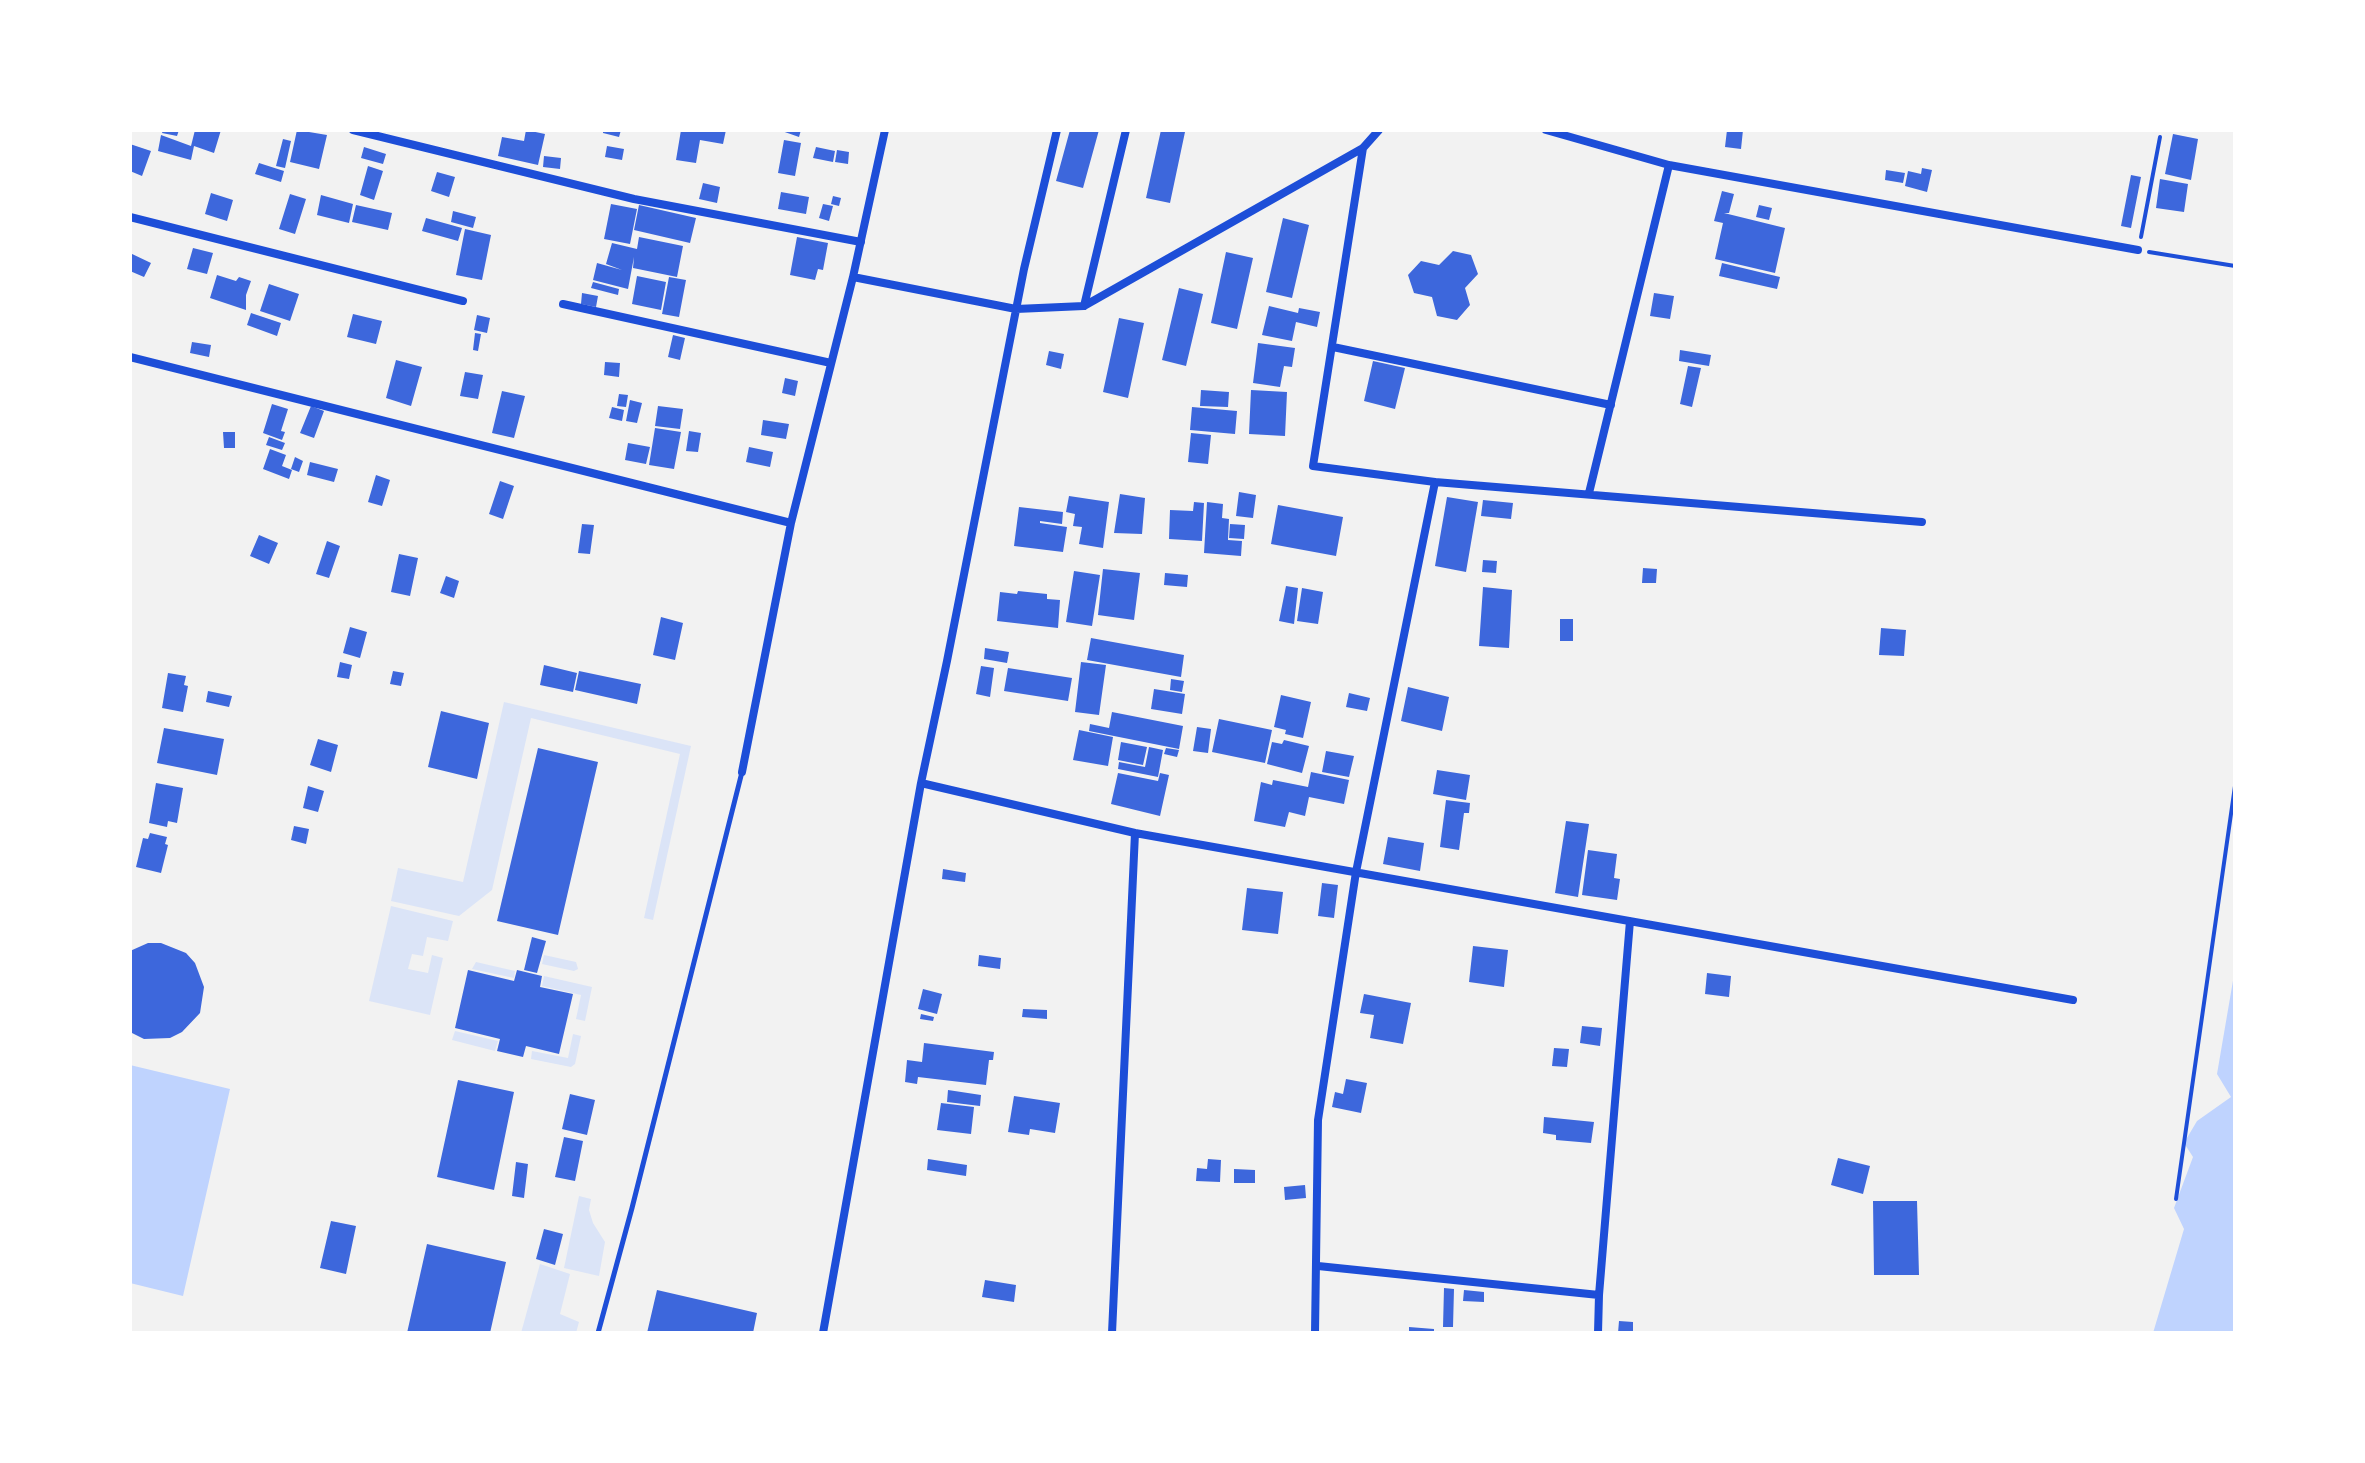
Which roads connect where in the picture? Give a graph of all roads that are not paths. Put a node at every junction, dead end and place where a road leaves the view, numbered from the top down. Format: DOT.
graph roads {
  1 [pos="353,130"];
  2 [pos="885,130"];
  3 [pos="1057,130"];
  4 [pos="1126,130"];
  5 [pos="1379,130"];
  6 [pos="1546,130"];
  7 [pos="1363,148"];
  8 [pos="1669,165"];
  9 [pos="130,217"];
  10 [pos="861,242"];
  11 [pos="2138,250"];
  12 [pos="853,277"];
  13 [pos="463,301"];
  14 [pos="563,304"];
  15 [pos="1084,306"];
  16 [pos="1016,309"];
  17 [pos="1333,347"];
  18 [pos="130,357"];
  19 [pos="831,363"];
  20 [pos="1611,405"];
  21 [pos="1435,482"];
  22 [pos="1589,493"];
  23 [pos="1922,522"];
  24 [pos="791,523"];
  25 [pos="742,772"];
  26 [pos="921,783"];
  27 [pos="1135,833"];
  28 [pos="1356,872"];
  29 [pos="1630,921"];
  30 [pos="2073,1000"];
  31 [pos="1318,1266"];
  32 [pos="1599,1295"];
  33 [pos="598,1333"];
  34 [pos="823,1333"];
  35 [pos="1112,1333"];
  36 [pos="1315,1333"];
  37 [pos="1598,1333"];
  1 -- 10 [label="street"];
  2 -- 10 [label="street"];
  3 -- 16 [label="street"];
  4 -- 15 [label="street"];
  5 -- 7 [label="street"];
  6 -- 8 [label="street"];
  7 -- 15 [label="street"];
  7 -- 17 [label="street"];
  8 -- 11 [label="street"];
  8 -- 20 [label="street"];
  9 -- 13 [label="street"];
  10 -- 12 [label="street"];
  12 -- 16 [label="street"];
  12 -- 19 [label="street"];
  14 -- 19 [label="street"];
  15 -- 16 [label="street"];
  16 -- 26 [label="street"];
  17 -- 20 [label="street"];
  17 -- 21 [label="street"];
  18 -- 24 [label="street"];
  19 -- 24 [label="street"];
  20 -- 22 [label="street"];
  21 -- 22 [label="street"];
  21 -- 28 [label="street"];
  22 -- 23 [label="street"];
  24 -- 25 [label="street"];
  25 -- 33 [label="lane"];
  26 -- 27 [label="street"];
  26 -- 34 [label="street"];
  27 -- 28 [label="street"];
  27 -- 35 [label="street"];
  28 -- 29 [label="street"];
  28 -- 31 [label="street"];
  29 -- 30 [label="street"];
  29 -- 32 [label="street"];
  31 -- 32 [label="street"];
  31 -- 36 [label="street"];
  32 -- 37 [label="street"];
}
